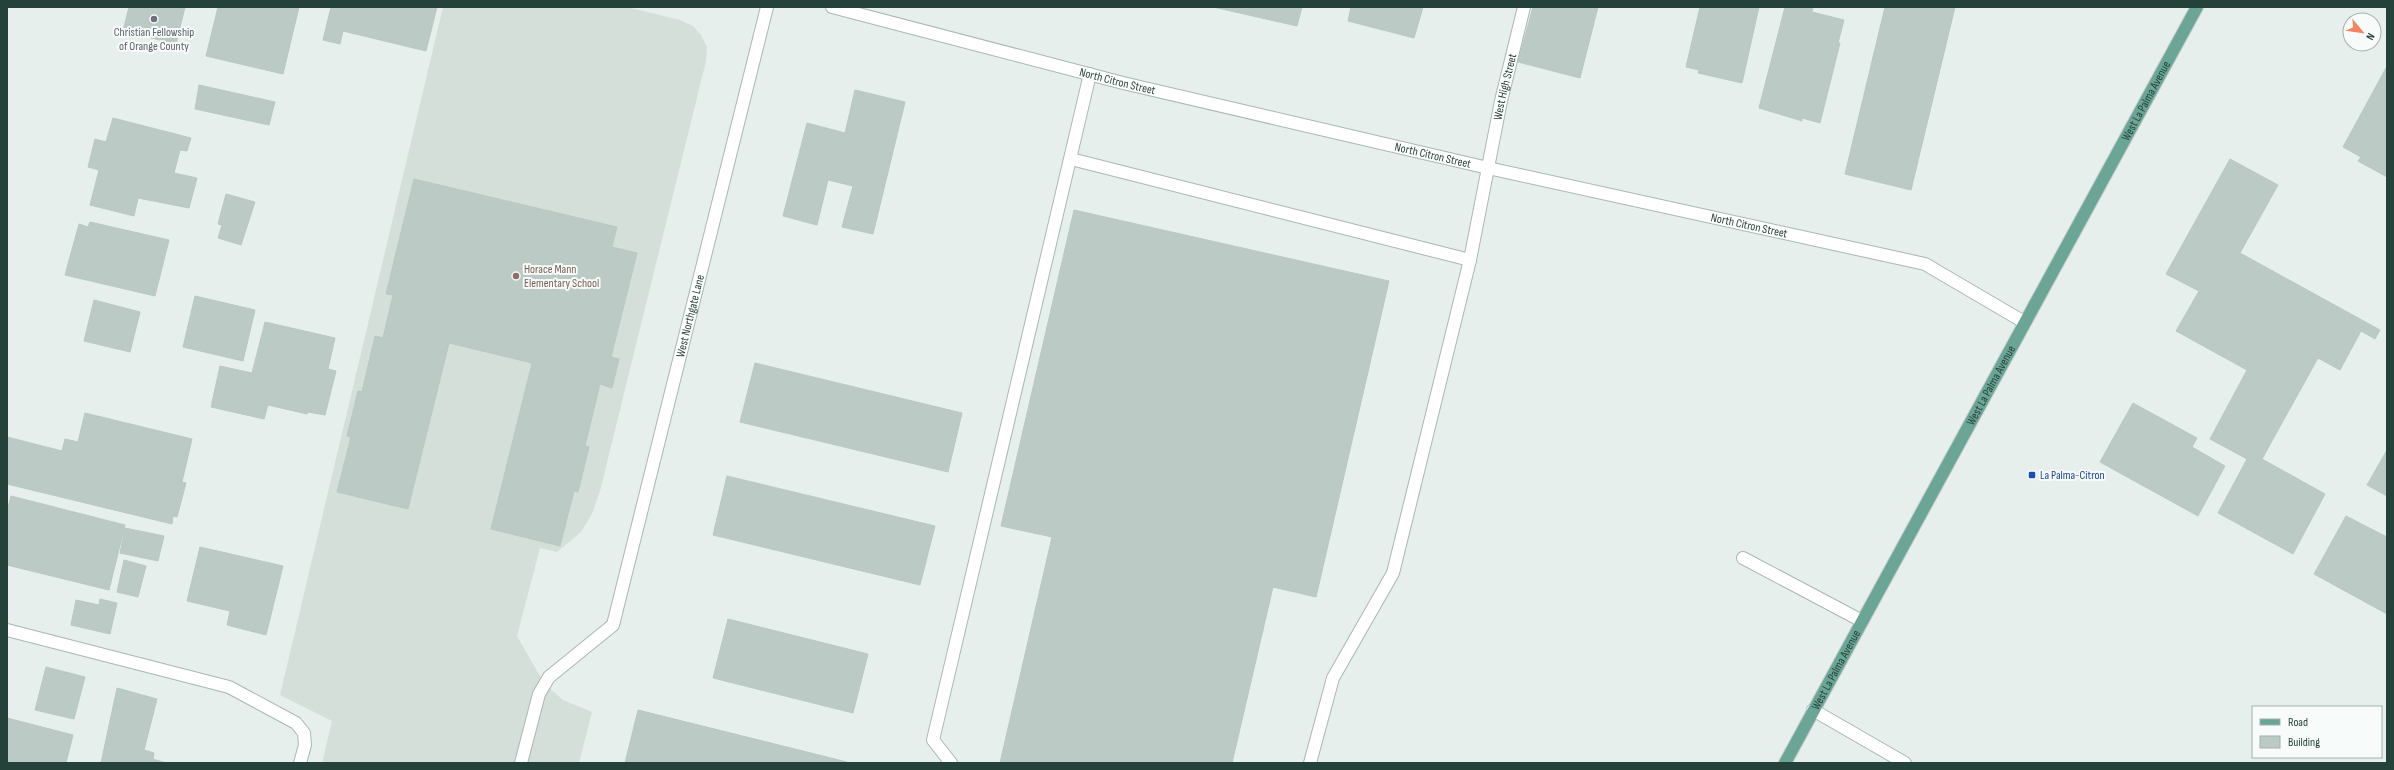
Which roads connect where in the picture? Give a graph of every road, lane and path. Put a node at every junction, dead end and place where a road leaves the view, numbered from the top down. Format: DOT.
graph roads {
  1 [pos="767,7"];
  2 [pos="832,7"];
  3 [pos="1524,7"];
  4 [pos="2197,7"];
  5 [pos="1090,74"];
  6 [pos="1071,159"];
  7 [pos="1488,168"];
  8 [pos="1470,260"];
  9 [pos="2024,322"];
  10 [pos="1742,558"];
  11 [pos="1862,621"];
  12 [pos="7,630"];
  13 [pos="1813,710"];
  14 [pos="300,763"];
  15 [pos="521,763"];
  16 [pos="951,763"];
  17 [pos="1310,763"];
  18 [pos="1785,763"];
  19 [pos="1905,763"];
  1 -- 15 [label="street, West Northgate Lane"];
  2 -- 5 [label="street, North Citron Street"];
  3 -- 7 [label="street, West High Street"];
  4 -- 9 [label="main road, West La Palma Avenue"];
  5 -- 6 [label="street"];
  5 -- 7 [label="street, North Citron Street"];
  6 -- 8 [label="street"];
  6 -- 16 [label="street"];
  7 -- 8 [label="street, West High Street"];
  7 -- 9 [label="street, North Citron Street"];
  8 -- 17 [label="street, West High Street"];
  9 -- 11 [label="main road, West La Palma Avenue"];
  10 -- 11 [label="street"];
  11 -- 13 [label="main road, West La Palma Avenue"];
  12 -- 14 [label="street"];
  13 -- 18 [label="main road, West La Palma Avenue"];
  13 -- 19 [label="street"];
}
